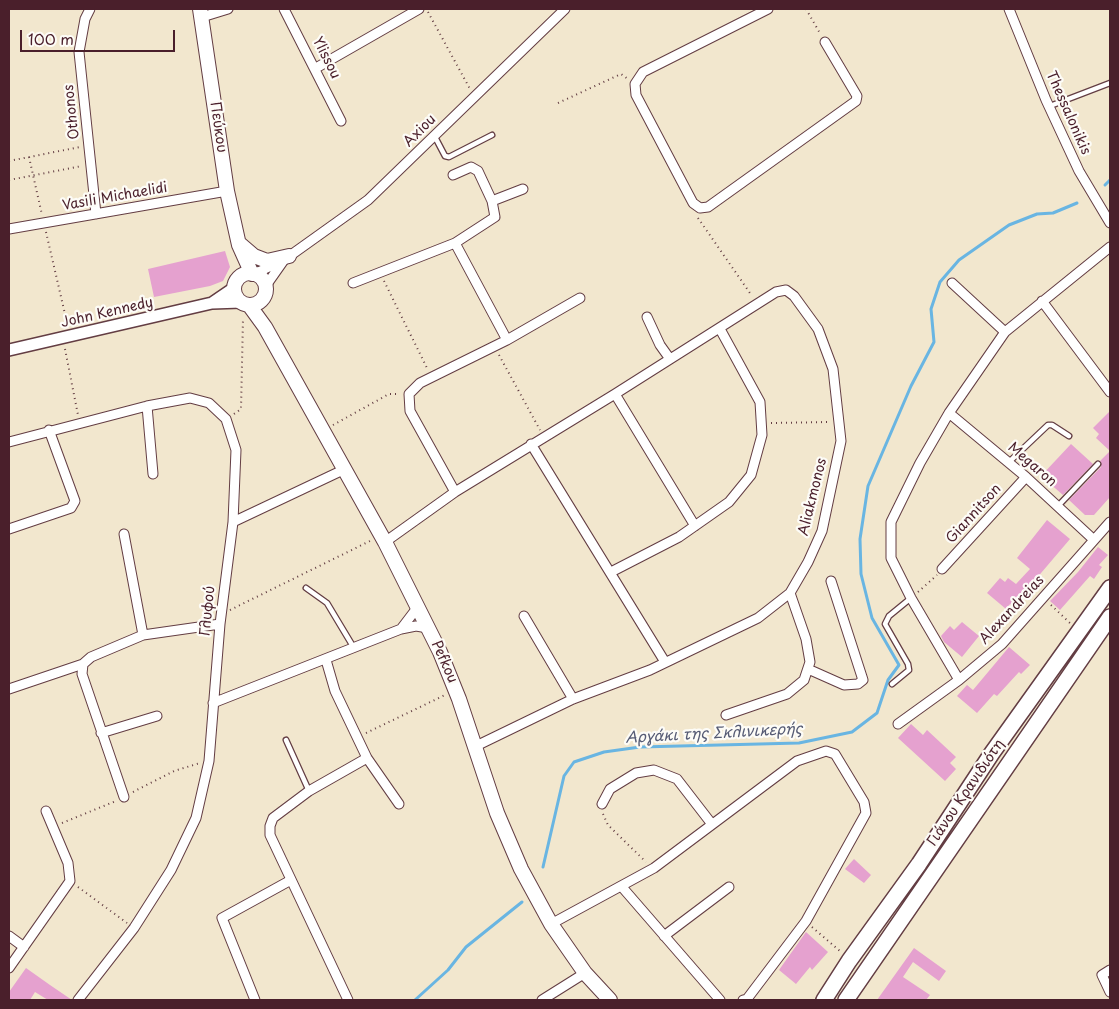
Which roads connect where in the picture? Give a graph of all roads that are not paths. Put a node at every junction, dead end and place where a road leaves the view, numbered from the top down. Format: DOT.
graph roads {
  1 [pos="90,9"];
  2 [pos="228,9"];
  3 [pos="284,9"];
  4 [pos="419,9"];
  5 [pos="564,9"];
  6 [pos="768,9"];
  7 [pos="1009,9"];
  8 [pos="201,13"];
  9 [pos="825,42"];
  10 [pos="316,68"];
  11 [pos="1110,83"];
  12 [pos="1048,107"];
  13 [pos="341,121"];
  14 [pos="492,135"];
  15 [pos="435,137"];
  16 [pos="453,175"];
  17 [pos="523,189"];
  18 [pos="227,191"];
  19 [pos="492,201"];
  20 [pos="96,214"];
  21 [pos="1110,223"];
  22 [pos="9,229"];
  23 [pos="455,243"];
  24 [pos="239,244"];
  25 [pos="1110,247"];
  26 [pos="287,258"];
  27 [pos="245,278"];
  28 [pos="952,283"];
  29 [pos="353,284"];
  30 [pos="264,292"];
  31 [pos="580,298"];
  32 [pos="1042,301"];
  33 [pos="212,303"];
  34 [pos="245,304"];
  35 [pos="648,317"];
  36 [pos="265,327"];
  37 [pos="720,329"];
  38 [pos="1005,332"];
  39 [pos="507,340"];
  40 [pos="9,350"];
  41 [pos="670,359"];
  42 [pos="1110,392"];
  43 [pos="615,394"];
  44 [pos="147,406"];
  45 [pos="949,413"];
  46 [pos="49,430"];
  47 [pos="1069,436"];
  48 [pos="9,442"];
  49 [pos="531,444"];
  50 [pos="1009,462"];
  51 [pos="1098,464"];
  52 [pos="343,470"];
  53 [pos="154,474"];
  54 [pos="1026,476"];
  55 [pos="455,492"];
  56 [pos="1058,506"];
  57 [pos="233,522"];
  58 [pos="1110,522"];
  59 [pos="696,526"];
  60 [pos="9,529"];
  61 [pos="124,534"];
  62 [pos="383,539"];
  63 [pos="1094,540"];
  64 [pos="942,569"];
  65 [pos="610,572"];
  66 [pos="831,582"];
  67 [pos="306,588"];
  68 [pos="1110,588"];
  69 [pos="790,593"];
  70 [pos="912,598"];
  71 [pos="417,608"];
  72 [pos="524,616"];
  73 [pos="1110,617"];
  74 [pos="221,619"];
  75 [pos="428,628"];
  76 [pos="1106,628"];
  77 [pos="402,629"];
  78 [pos="143,635"];
  79 [pos="354,648"];
  80 [pos="326,660"];
  81 [pos="665,662"];
  82 [pos="83,664"];
  83 [pos="808,669"];
  84 [pos="959,680"];
  85 [pos="892,684"];
  86 [pos="9,689"];
  87 [pos="573,699"];
  88 [pos="213,703"];
  89 [pos="726,715"];
  90 [pos="156,716"];
  91 [pos="898,724"];
  92 [pos="101,732"];
  93 [pos="286,740"];
  94 [pos="474,747"];
  95 [pos="367,758"];
  96 [pos="309,792"];
  97 [pos="124,797"];
  98 [pos="399,804"];
  99 [pos="602,804"];
  100 [pos="46,811"];
  101 [pos="711,823"];
  102 [pos="292,880"];
  103 [pos="622,887"];
  104 [pos="728,887"];
  105 [pos="551,924"];
  106 [pos="9,936"];
  107 [pos="664,936"];
  108 [pos="24,946"];
  109 [pos="9,968"];
  110 [pos="1110,970"];
  111 [pos="585,973"];
  112 [pos="1110,992"];
  113 [pos="78,1000"];
  114 [pos="255,1000"];
  115 [pos="348,1000"];
  116 [pos="542,1000"];
  117 [pos="610,1000"];
  118 [pos="720,1000"];
  119 [pos="743,1000"];
  120 [pos="824,1000"];
  121 [pos="846,1000"];
  1 -- 20 [label="street, Othonos"];
  2 -- 8 [label="street"];
  3 -- 10 [label="street, Ylissou"];
  4 -- 10 [label="street"];
  5 -- 15 [label="street, Axiou"];
  6 -- 9 [label="street"];
  7 -- 12 [label="street, Thessalonikis"];
  8 -- 18 [label="main road, Πεύκου"];
  10 -- 13 [label="street, Ylissou"];
  11 -- 12 [label="lane"];
  12 -- 21 [label="street, Thessalonikis"];
  14 -- 15 [label="lane"];
  15 -- 26 [label="street, Axiou"];
  16 -- 19 [label="street"];
  17 -- 19 [label="street"];
  18 -- 20 [label="street, Vasili Michaelidi"];
  18 -- 24 [label="main road, Πεύκου"];
  19 -- 23 [label="street"];
  20 -- 22 [label="street, Vasili Michaelidi"];
  23 -- 29 [label="street"];
  23 -- 39 [label="street"];
  24 -- 26 [label="main road"];
  24 -- 27 [label="main road, Pefkou"];
  25 -- 32 [label="street"];
  26 -- 27 [label="street, Axiou"];
  26 -- 30 [label="street, Axiou"];
  27 -- 30 [label="main road, Pefkou"];
  27 -- 33 [label="street"];
  27 -- 34 [label="main road, Pefkou"];
  28 -- 38 [label="street"];
  30 -- 34 [label="main road"];
  30 -- 36 [label="main road, Pefkou"];
  31 -- 39 [label="street"];
  32 -- 38 [label="street"];
  32 -- 42 [label="street"];
  33 -- 34 [label="street"];
  33 -- 40 [label="street, John Kennedy"];
  34 -- 36 [label="main road, Pefkou"];
  35 -- 41 [label="street"];
  36 -- 52 [label="main road, Pefkou"];
  37 -- 41 [label="street, Aliakmonos"];
  37 -- 59 [label="street"];
  37 -- 69 [label="street, Aliakmonos"];
  38 -- 45 [label="street"];
  39 -- 55 [label="street"];
  41 -- 43 [label="street, Aliakmonos"];
  43 -- 49 [label="street, Aliakmonos"];
  43 -- 59 [label="street"];
  44 -- 46 [label="street"];
  44 -- 53 [label="street"];
  44 -- 57 [label="street, Γλυφού"];
  45 -- 50 [label="street, Megaron"];
  45 -- 70 [label="street"];
  46 -- 48 [label="street"];
  46 -- 60 [label="street"];
  47 -- 50 [label="lane"];
  49 -- 55 [label="street, Aliakmonos"];
  49 -- 65 [label="street"];
  50 -- 54 [label="street, Megaron"];
  51 -- 56 [label="lane"];
  52 -- 57 [label="street"];
  52 -- 62 [label="main road, Pefkou"];
  54 -- 56 [label="street, Megaron"];
  54 -- 64 [label="street, Giannitson"];
  55 -- 62 [label="street, Aliakmonos"];
  56 -- 63 [label="street, Megaron"];
  57 -- 74 [label="street, Γλυφού"];
  58 -- 63 [label="street, Alexandreias"];
  59 -- 65 [label="street"];
  61 -- 78 [label="street"];
  62 -- 71 [label="main road, Pefkou"];
  63 -- 84 [label="street, Alexandreias"];
  65 -- 81 [label="street"];
  66 -- 83 [label="street"];
  67 -- 79 [label="lane"];
  68 -- 120 [label="main road, Γιάνου Κρανιδιότη"];
  69 -- 81 [label="street, Aliakmonos"];
  69 -- 83 [label="street"];
  70 -- 84 [label="street"];
  70 -- 85 [label="lane"];
  71 -- 75 [label="main road, Pefkou"];
  71 -- 77 [label="street"];
  72 -- 87 [label="street"];
  73 -- 76 [label="main road, Γιάνου Κρανιδιότη"];
  74 -- 78 [label="street"];
  74 -- 88 [label="street, Γλυφού"];
  75 -- 77 [label="street"];
  75 -- 94 [label="main road, Pefkou"];
  76 -- 121 [label="main road, Γιάνου Κρανιδιότη"];
  77 -- 79 [label="street"];
  78 -- 82 [label="street"];
  79 -- 80 [label="street"];
  80 -- 88 [label="street"];
  80 -- 95 [label="street"];
  81 -- 87 [label="street, Aliakmonos"];
  82 -- 86 [label="street"];
  82 -- 92 [label="street"];
  83 -- 89 [label="street"];
  84 -- 91 [label="street, Alexandreias"];
  87 -- 94 [label="street, Aliakmonos"];
  88 -- 113 [label="street, Γλυφού"];
  90 -- 92 [label="street"];
  92 -- 97 [label="street"];
  93 -- 96 [label="lane"];
  94 -- 105 [label="main road, Pefkou"];
  95 -- 96 [label="street"];
  95 -- 98 [label="street"];
  96 -- 102 [label="street"];
  99 -- 101 [label="street"];
  100 -- 108 [label="street"];
  101 -- 103 [label="street"];
  101 -- 119 [label="street"];
  102 -- 114 [label="street"];
  102 -- 115 [label="street"];
  103 -- 105 [label="street"];
  103 -- 107 [label="street"];
  104 -- 107 [label="street"];
  105 -- 111 [label="main road, Pefkou"];
  106 -- 108 [label="street"];
  107 -- 118 [label="street"];
  108 -- 109 [label="street"];
  110 -- 112 [label="street"];
  111 -- 116 [label="street"];
  111 -- 117 [label="main road, Pefkou"];
}
